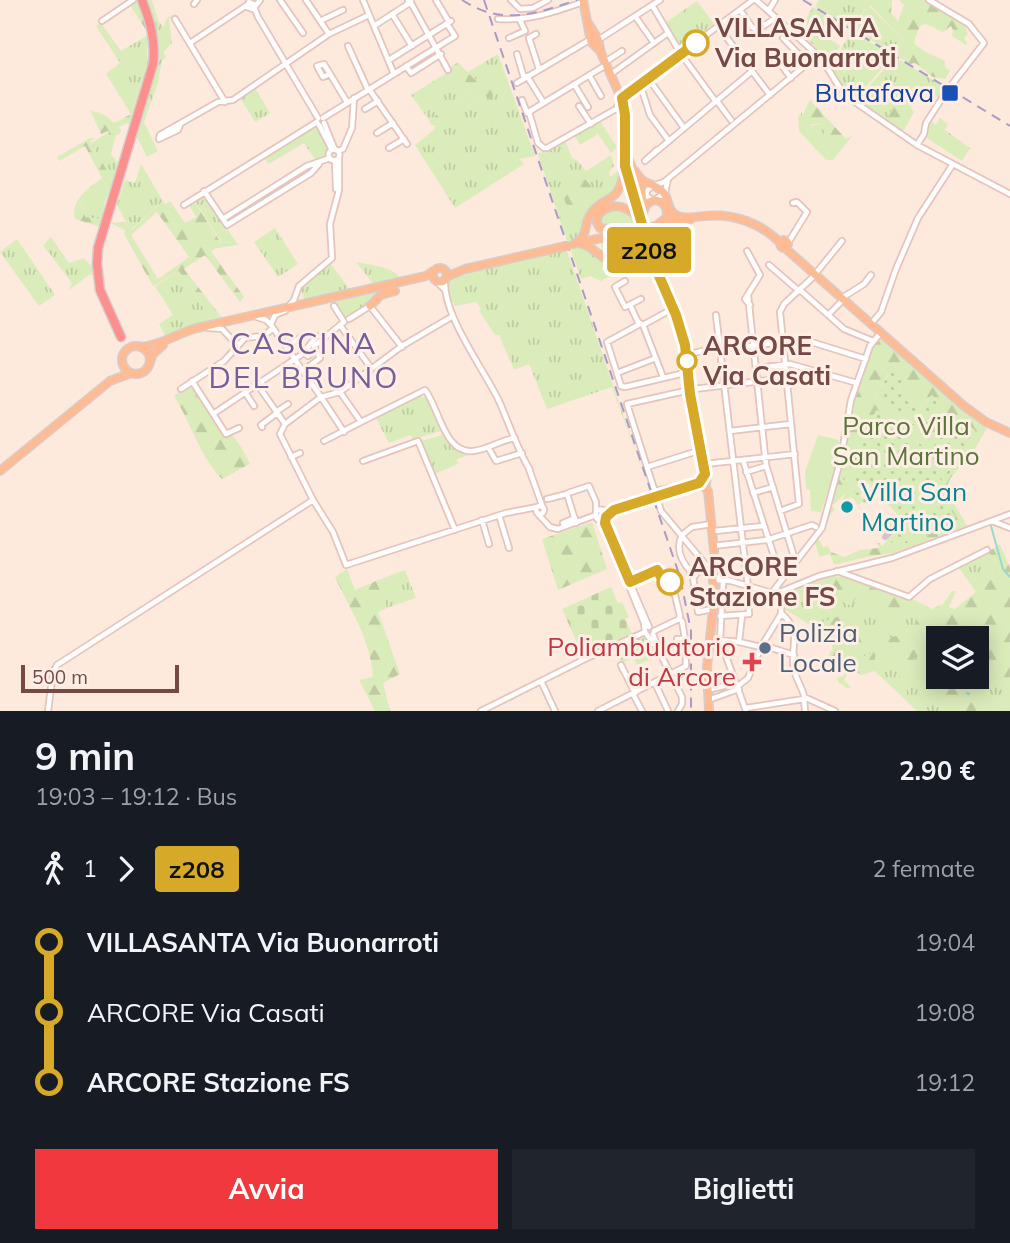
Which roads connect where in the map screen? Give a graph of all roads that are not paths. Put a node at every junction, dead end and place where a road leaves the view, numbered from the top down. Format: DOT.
graph roads {
  1 [pos="133,0"];
  2 [pos="144,0"];
  3 [pos="280,0"];
  4 [pos="306,0"];
  5 [pos="363,0"];
  6 [pos="436,0"];
  7 [pos="511,0"];
  8 [pos="548,0"];
  9 [pos="660,0"];
  10 [pos="754,0"];
  11 [pos="775,0"];
  12 [pos="929,0"];
  13 [pos="583,1"];
  14 [pos="410,2"];
  15 [pos="250,4"];
  16 [pos="652,5"];
  17 [pos="343,10"];
  18 [pos="740,10"];
  19 [pos="769,10"];
  20 [pos="392,14"];
  21 [pos="369,15"];
  22 [pos="635,16"];
  23 [pos="175,19"];
  24 [pos="498,19"];
  25 [pos="774,19"];
  26 [pos="520,20"];
  27 [pos="102,21"];
  28 [pos="320,21"];
  29 [pos="449,22"];
  30 [pos="374,26"];
  31 [pos="718,26"];
  32 [pos="303,33"];
  33 [pos="668,33"];
  34 [pos="329,34"];
  35 [pos="536,34"];
  36 [pos="429,35"];
  37 [pos="509,38"];
  38 [pos="783,38"];
  39 [pos="595,41"];
  40 [pos="189,43"];
  41 [pos="654,43"];
  42 [pos="348,46"];
  43 [pos="412,46"];
  44 [pos="437,47"];
  45 [pos="622,51"];
  46 [pos="771,52"];
  47 [pos="441,54"];
  48 [pos="517,54"];
  49 [pos="681,54"];
  50 [pos="818,55"];
  51 [pos="388,61"];
  52 [pos="606,63"];
  53 [pos="808,64"];
  54 [pos="286,65"];
  55 [pos="406,66"];
  56 [pos="539,69"];
  57 [pos="448,70"];
  58 [pos="751,72"];
  59 [pos="330,74"];
  60 [pos="394,74"];
  61 [pos="611,74"];
  62 [pos="589,75"];
  63 [pos="526,77"];
  64 [pos="648,78"];
  65 [pos="790,78"];
  66 [pos="517,83"];
  67 [pos="574,84"];
  68 [pos="640,84"];
  69 [pos="369,89"];
  70 [pos="770,95"];
  71 [pos="601,96"];
  72 [pos="623,96"];
  73 [pos="354,98"];
  74 [pos="522,100"];
  75 [pos="378,101"];
  76 [pos="225,102"];
  77 [pos="347,102"];
  78 [pos="716,102"];
  79 [pos="544,103"];
  80 [pos="579,106"];
  81 [pos="588,107"];
  82 [pos="620,108"];
  83 [pos="365,109"];
  84 [pos="529,112"];
  85 [pos="731,120"];
  86 [pos="320,121"];
  87 [pos="393,123"];
  88 [pos="591,124"];
  89 [pos="180,125"];
  90 [pos="684,128"];
  91 [pos="377,133"];
  92 [pos="625,139"];
  93 [pos="669,141"];
  94 [pos="917,145"];
  95 [pos="389,148"];
  96 [pos="657,149"];
  97 [pos="335,150"];
  98 [pos="624,155"];
  99 [pos="335,158"];
  100 [pos="953,164"];
  101 [pos="635,171"];
  102 [pos="671,176"];
  103 [pos="641,185"];
  104 [pos="652,186"];
  105 [pos="631,187"];
  106 [pos="205,191"];
  107 [pos="665,193"];
  108 [pos="1010,194"];
  109 [pos="654,200"];
  110 [pos="639,201"];
  111 [pos="793,203"];
  112 [pos="184,205"];
  113 [pos="692,218"];
  114 [pos="670,222"];
  115 [pos="656,226"];
  116 [pos="643,228"];
  117 [pos="630,232"];
  118 [pos="684,234"];
  119 [pos="613,236"];
  120 [pos="842,241"];
  121 [pos="785,243"];
  122 [pos="572,245"];
  123 [pos="673,245"];
  124 [pos="747,251"];
  125 [pos="632,252"];
  126 [pos="610,258"];
  127 [pos="652,260"];
  128 [pos="769,264"];
  129 [pos="466,269"];
  130 [pos="816,275"];
  131 [pos="871,275"];
  132 [pos="439,278"];
  133 [pos="659,280"];
  134 [pos="625,281"];
  135 [pos="297,290"];
  136 [pos="377,290"];
  137 [pos="799,291"];
  138 [pos="641,299"];
  139 [pos="843,299"];
  140 [pos="308,302"];
  141 [pos="630,305"];
  142 [pos="334,306"];
  143 [pos="370,306"];
  144 [pos="674,308"];
  145 [pos="286,309"];
  146 [pos="716,315"];
  147 [pos="828,315"];
  148 [pos="453,316"];
  149 [pos="257,317"];
  150 [pos="349,319"];
  151 [pos="872,324"];
  152 [pos="340,325"];
  153 [pos="641,325"];
  154 [pos="272,327"];
  155 [pos="209,328"];
  156 [pos="881,332"];
  157 [pos="122,336"];
  158 [pos="303,336"];
  159 [pos="317,336"];
  160 [pos="873,341"];
  161 [pos="782,342"];
  162 [pos="755,345"];
  163 [pos="238,346"];
  164 [pos="138,347"];
  165 [pos="286,347"];
  166 [pos="401,347"];
  167 [pos="721,349"];
  168 [pos="688,352"];
  169 [pos="304,353"];
  170 [pos="313,353"];
  171 [pos="656,358"];
  172 [pos="866,359"];
  173 [pos="123,360"];
  174 [pos="295,360"];
  175 [pos="150,362"];
  176 [pos="785,365"];
  177 [pos="371,368"];
  178 [pos="757,368"];
  179 [pos="303,371"];
  180 [pos="689,372"];
  181 [pos="131,373"];
  182 [pos="617,373"];
  183 [pos="663,377"];
  184 [pos="786,378"];
  185 [pos="110,381"];
  186 [pos="192,381"];
  187 [pos="758,381"];
  188 [pos="857,383"];
  189 [pos="257,384"];
  190 [pos="725,385"];
  191 [pos="181,389"];
  192 [pos="690,390"];
  193 [pos="245,392"];
  194 [pos="340,392"];
  195 [pos="321,397"];
  196 [pos="288,404"];
  197 [pos="254,406"];
  198 [pos="277,413"];
  199 [pos="214,414"];
  200 [pos="505,414"];
  201 [pos="361,422"];
  202 [pos="285,424"];
  203 [pos="792,424"];
  204 [pos="262,427"];
  205 [pos="513,427"];
  206 [pos="762,427"];
  207 [pos="239,428"];
  208 [pos="730,431"];
  209 [pos="344,432"];
  210 [pos="1010,433"];
  211 [pos="515,438"];
  212 [pos="324,441"];
  213 [pos="488,447"];
  214 [pos="702,449"];
  215 [pos="522,452"];
  216 [pos="300,453"];
  217 [pos="794,454"];
  218 [pos="291,457"];
  219 [pos="765,457"];
  220 [pos="743,460"];
  221 [pos="363,461"];
  222 [pos="733,461"];
  223 [pos="705,464"];
  224 [pos="766,466"];
  225 [pos="647,467"];
  226 [pos="0,471"];
  227 [pos="746,472"];
  228 [pos="704,483"];
  229 [pos="773,487"];
  230 [pos="568,493"];
  231 [pos="657,493"];
  232 [pos="753,493"];
  233 [pos="547,499"];
  234 [pos="313,500"];
  235 [pos="596,502"];
  236 [pos="540,510"];
  237 [pos="603,510"];
  238 [pos="614,510"];
  239 [pos="780,510"];
  240 [pos="1010,514"];
  241 [pos="499,515"];
  242 [pos="596,517"];
  243 [pos="606,517"];
  244 [pos="482,520"];
  245 [pos="575,521"];
  246 [pos="991,521"];
  247 [pos="563,523"];
  248 [pos="763,526"];
  249 [pos="606,527"];
  250 [pos="816,527"];
  251 [pos="1010,527"];
  252 [pos="713,528"];
  253 [pos="741,528"];
  254 [pos="455,530"];
  255 [pos="787,534"];
  256 [pos="682,535"];
  257 [pos="767,540"];
  258 [pos="743,543"];
  259 [pos="489,544"];
  260 [pos="509,548"];
  261 [pos="987,550"];
  262 [pos="714,551"];
  263 [pos="795,561"];
  264 [pos="623,569"];
  265 [pos="846,571"];
  266 [pos="709,576"];
  267 [pos="781,578"];
  268 [pos="630,582"];
  269 [pos="748,587"];
  270 [pos="777,591"];
  271 [pos="755,599"];
  272 [pos="780,603"];
  273 [pos="713,608"];
  274 [pos="781,613"];
  275 [pos="742,615"];
  276 [pos="720,616"];
  277 [pos="679,619"];
  278 [pos="651,630"];
  279 [pos="677,639"];
  280 [pos="685,639"];
  281 [pos="710,639"];
  282 [pos="720,640"];
  283 [pos="739,642"];
  284 [pos="762,646"];
  285 [pos="794,655"];
  286 [pos="623,670"];
  287 [pos="670,676"];
  288 [pos="541,681"];
  289 [pos="655,683"];
  290 [pos="724,685"];
  291 [pos="739,687"];
  292 [pos="706,690"];
  293 [pos="634,693"];
  294 [pos="804,698"];
  295 [pos="708,700"];
  296 [pos="746,709"];
  297 [pos="675,710"];
  298 [pos="48,711"];
  299 [pos="481,711"];
  300 [pos="555,711"];
  301 [pos="598,711"];
  302 [pos="642,711"];
  303 [pos="709,711"];
  304 [pos="805,711"];
  305 [pos="835,711"];
  1 -- 27 [label="street"];
  2 -- 157 [label="highway"];
  3 -- 32 [label="street"];
  4 -- 28 [label="street"];
  5 -- 21 [label="street"];
  6 -- 29 [label="street"];
  7 -- 8 [label="street"];
  9 -- 16 [label="street"];
  10 -- 18 [label="street"];
  10 -- 19 [label="street"];
  11 -- 19 [label="street"];
  12 -- 94 [label="street"];
  13 -- 26 [label="street"];
  13 -- 39 [label="main road"];
  14 -- 20 [label="street"];
  14 -- 36 [label="street"];
  15 -- 40 [label="street"];
  15 -- 54 [label="street"];
  16 -- 22 [label="street"];
  16 -- 33 [label="street"];
  17 -- 28 [label="street"];
  18 -- 25 [label="street"];
  18 -- 31 [label="street"];
  19 -- 50 [label="street"];
  20 -- 30 [label="street"];
  20 -- 43 [label="street"];
  21 -- 30 [label="street"];
  21 -- 34 [label="street"];
  22 -- 39 [label="street"];
  22 -- 41 [label="street"];
  23 -- 40 [label="street"];
  24 -- 26 [label="street"];
  26 -- 37 [label="street"];
  28 -- 34 [label="street"];
  29 -- 36 [label="street"];
  29 -- 44 [label="street"];
  30 -- 51 [label="street"];
  31 -- 49 [label="street"];
  31 -- 58 [label="street"];
  33 -- 41 [label="street"];
  33 -- 49 [label="street"];
  34 -- 54 [label="street"];
  35 -- 56 [label="street"];
  36 -- 43 [label="street"];
  36 -- 44 [label="street"];
  38 -- 53 [label="street"];
  39 -- 52 [label="main road"];
  39 -- 56 [label="street"];
  40 -- 76 [label="street"];
  41 -- 61 [label="street"];
  42 -- 69 [label="street"];
  43 -- 51 [label="street"];
  44 -- 47 [label="street"];
  44 -- 55 [label="street"];
  45 -- 52 [label="street"];
  46 -- 65 [label="street"];
  47 -- 55 [label="street"];
  47 -- 57 [label="street"];
  48 -- 63 [label="street"];
  49 -- 64 [label="street"];
  49 -- 78 [label="street"];
  50 -- 53 [label="street"];
  50 -- 94 [label="street"];
  51 -- 60 [label="street"];
  52 -- 61 [label="main road"];
  52 -- 62 [label="street"];
  53 -- 65 [label="street"];
  54 -- 76 [label="street"];
  54 -- 86 [label="street"];
  55 -- 60 [label="street"];
  56 -- 63 [label="street"];
  58 -- 70 [label="street"];
  58 -- 78 [label="street"];
  59 -- 77 [label="street"];
  60 -- 69 [label="street"];
  61 -- 72 [label="main road"];
  62 -- 67 [label="street"];
  62 -- 71 [label="street"];
  63 -- 66 [label="street"];
  63 -- 79 [label="street"];
  64 -- 68 [label="street"];
  64 -- 90 [label="street"];
  65 -- 70 [label="street"];
  67 -- 79 [label="street"];
  67 -- 81 [label="street"];
  68 -- 72 [label="street"];
  68 -- 93 [label="street"];
  69 -- 73 [label="street"];
  69 -- 75 [label="street"];
  70 -- 102 [label="street"];
  72 -- 82 [label="main road"];
  73 -- 77 [label="street"];
  73 -- 97 [label="street"];
  74 -- 84 [label="street"];
  75 -- 83 [label="street"];
  75 -- 87 [label="street"];
  76 -- 89 [label="street"];
  77 -- 86 [label="street"];
  78 -- 85 [label="street"];
  78 -- 90 [label="street"];
  79 -- 84 [label="street"];
  80 -- 88 [label="street"];
  82 -- 88 [label="street"];
  82 -- 92 [label="main road"];
  84 -- 88 [label="street"];
  86 -- 97 [label="street"];
  86 -- 106 [label="street"];
  87 -- 91 [label="street"];
  87 -- 95 [label="street"];
  90 -- 93 [label="street"];
  92 -- 98 [label="main road"];
  92 -- 101 [label="main road"];
  93 -- 96 [label="street"];
  94 -- 100 [label="street"];
  97 -- 99 [label="street"];
  97 -- 99 [label="street"];
  98 -- 105 [label="main road"];
  98 -- 122 [label="main road"];
  99 -- 106 [label="street"];
  99 -- 135 [label="street"];
  100 -- 108 [label="street"];
  100 -- 151 [label="street"];
  101 -- 103 [label="main road"];
  101 -- 104 [label="main road"];
  102 -- 104 [label="street"];
  102 -- 107 [label="street"];
  103 -- 104 [label="street"];
  103 -- 105 [label="street"];
  103 -- 110 [label="main road"];
  104 -- 107 [label="main road"];
  104 -- 109 [label="street"];
  105 -- 110 [label="main road"];
  106 -- 112 [label="street"];
  107 -- 109 [label="street"];
  107 -- 113 [label="main road"];
  109 -- 110 [label="street"];
  109 -- 115 [label="main road"];
  109 -- 116 [label="main road"];
  110 -- 116 [label="main road"];
  111 -- 121 [label="street"];
  113 -- 114 [label="main road"];
  113 -- 118 [label="main road"];
  113 -- 121 [label="main road"];
  114 -- 115 [label="main road"];
  114 -- 118 [label="main road"];
  115 -- 116 [label="main road, bridge"];
  116 -- 117 [label="main road, bridge"];
  116 -- 117 [label="main road"];
  116 -- 123 [label="main road"];
  116 -- 125 [label="main road"];
  116 -- 127 [label="main road"];
  117 -- 119 [label="main road"];
  118 -- 123 [label="main road"];
  119 -- 122 [label="main road"];
  119 -- 126 [label="main road"];
  120 -- 130 [label="street"];
  121 -- 130 [label="main road"];
  122 -- 126 [label="main road"];
  122 -- 129 [label="main road"];
  123 -- 133 [label="main road"];
  124 -- 162 [label="street"];
  125 -- 126 [label="main road"];
  125 -- 127 [label="main road"];
  127 -- 133 [label="main road"];
  128 -- 137 [label="street"];
  129 -- 132 [label="main road"];
  129 -- 132 [label="main road"];
  130 -- 137 [label="street"];
  130 -- 139 [label="main road"];
  131 -- 139 [label="street"];
  132 -- 136 [label="main road"];
  132 -- 140 [label="main road"];
  132 -- 148 [label="street"];
  133 -- 144 [label="main road"];
  134 -- 141 [label="street"];
  135 -- 140 [label="street"];
  135 -- 145 [label="street"];
  136 -- 143 [label="main road"];
  136 -- 145 [label="main road"];
  137 -- 147 [label="street"];
  137 -- 161 [label="street"];
  138 -- 141 [label="street"];
  139 -- 147 [label="street"];
  139 -- 151 [label="main road"];
  140 -- 145 [label="main road"];
  141 -- 153 [label="street"];
  142 -- 152 [label="street"];
  143 -- 150 [label="street"];
  143 -- 166 [label="street"];
  144 -- 153 [label="street"];
  144 -- 168 [label="main road"];
  145 -- 149 [label="main road"];
  145 -- 154 [label="street"];
  145 -- 164 [label="main road"];
  146 -- 167 [label="street"];
  147 -- 160 [label="street"];
  148 -- 166 [label="street"];
  148 -- 200 [label="street"];
  149 -- 154 [label="street"];
  149 -- 155 [label="main road"];
  151 -- 156 [label="main road"];
  152 -- 177 [label="street"];
  152 -- 179 [label="street"];
  153 -- 171 [label="street"];
  153 -- 182 [label="street"];
  154 -- 163 [label="street"];
  154 -- 165 [label="street"];
  155 -- 163 [label="street"];
  155 -- 175 [label="main road"];
  156 -- 160 [label="street"];
  156 -- 210 [label="main road"];
  157 -- 164 [label="main road"];
  157 -- 173 [label="main road"];
  158 -- 165 [label="street"];
  159 -- 169 [label="street"];
  160 -- 172 [label="street"];
  161 -- 162 [label="street"];
  161 -- 172 [label="street"];
  161 -- 176 [label="street"];
  162 -- 167 [label="street"];
  162 -- 178 [label="street"];
  163 -- 186 [label="street"];
  164 -- 173 [label="main road"];
  164 -- 175 [label="main road"];
  165 -- 174 [label="street"];
  166 -- 177 [label="street"];
  167 -- 168 [label="street"];
  167 -- 190 [label="street"];
  168 -- 180 [label="main road"];
  169 -- 170 [label="street"];
  169 -- 174 [label="street"];
  171 -- 182 [label="street"];
  171 -- 183 [label="street"];
  172 -- 188 [label="street"];
  173 -- 181 [label="main road"];
  173 -- 185 [label="main road"];
  174 -- 179 [label="street"];
  174 -- 189 [label="street"];
  175 -- 181 [label="main road"];
  176 -- 178 [label="street"];
  176 -- 184 [label="street"];
  176 -- 188 [label="street"];
  177 -- 194 [label="street"];
  178 -- 187 [label="street"];
  179 -- 195 [label="street"];
  180 -- 183 [label="street"];
  180 -- 192 [label="main road"];
  181 -- 185 [label="main road"];
  182 -- 183 [label="street"];
  184 -- 187 [label="street"];
  184 -- 203 [label="street"];
  185 -- 226 [label="main road"];
  186 -- 191 [label="street"];
  186 -- 199 [label="street"];
  187 -- 190 [label="street"];
  187 -- 206 [label="street"];
  188 -- 263 [label="street"];
  189 -- 193 [label="street"];
  189 -- 198 [label="street"];
  190 -- 192 [label="street"];
  190 -- 208 [label="street"];
  192 -- 214 [label="main road"];
  192 -- 223 [label="main road"];
  192 -- 225 [label="street"];
  193 -- 197 [label="street"];
  193 -- 199 [label="street"];
  194 -- 195 [label="street"];
  194 -- 201 [label="street"];
  195 -- 202 [label="street"];
  195 -- 209 [label="street"];
  196 -- 198 [label="street"];
  198 -- 202 [label="street"];
  198 -- 204 [label="street"];
  199 -- 207 [label="street"];
  200 -- 205 [label="street"];
  200 -- 211 [label="street"];
  201 -- 209 [label="street"];
  201 -- 213 [label="street"];
  202 -- 218 [label="street"];
  203 -- 206 [label="street"];
  203 -- 217 [label="street"];
  205 -- 211 [label="street"];
  205 -- 215 [label="street"];
  206 -- 208 [label="street"];
  206 -- 219 [label="street"];
  208 -- 222 [label="street"];
  209 -- 212 [label="street"];
  211 -- 213 [label="street"];
  211 -- 215 [label="street"];
  213 -- 215 [label="street"];
  214 -- 223 [label="main road"];
  214 -- 225 [label="street"];
  215 -- 236 [label="street"];
  216 -- 218 [label="street"];
  217 -- 219 [label="street"];
  217 -- 239 [label="street"];
  218 -- 234 [label="street"];
  219 -- 220 [label="street"];
  219 -- 224 [label="street"];
  220 -- 222 [label="street"];
  220 -- 227 [label="street"];
  221 -- 254 [label="street"];
  222 -- 223 [label="street"];
  222 -- 253 [label="street"];
  223 -- 228 [label="main road"];
  224 -- 227 [label="street"];
  224 -- 229 [label="street"];
  225 -- 231 [label="street"];
  227 -- 232 [label="street"];
  228 -- 231 [label="street"];
  228 -- 231 [label="street"];
  228 -- 252 [label="main road"];
  229 -- 232 [label="street"];
  229 -- 239 [label="street"];
  230 -- 235 [label="street"];
  231 -- 238 [label="street, bridge"];
  231 -- 256 [label="street"];
  232 -- 248 [label="street"];
  233 -- 245 [label="street"];
  234 -- 254 [label="street"];
  234 -- 298 [label="street"];
  235 -- 237 [label="street"];
  235 -- 242 [label="street"];
  236 -- 241 [label="street"];
  236 -- 245 [label="street"];
  237 -- 238 [label="street"];
  237 -- 242 [label="street"];
  237 -- 243 [label="street"];
  238 -- 243 [label="street"];
  239 -- 255 [label="street"];
  240 -- 246 [label="street"];
  241 -- 244 [label="street"];
  241 -- 260 [label="street"];
  242 -- 243 [label="street"];
  242 -- 245 [label="street"];
  242 -- 249 [label="street"];
  243 -- 249 [label="street"];
  244 -- 254 [label="street"];
  244 -- 259 [label="street"];
  245 -- 247 [label="street"];
  246 -- 251 [label="street"];
  246 -- 265 [label="street"];
  248 -- 253 [label="street"];
  248 -- 257 [label="street"];
  249 -- 264 [label="street"];
  250 -- 255 [label="street"];
  252 -- 253 [label="street"];
  252 -- 256 [label="street"];
  252 -- 262 [label="main road"];
  253 -- 258 [label="street"];
  255 -- 257 [label="street"];
  255 -- 263 [label="street"];
  256 -- 266 [label="street"];
  256 -- 266 [label="street"];
  257 -- 258 [label="street"];
  257 -- 267 [label="street"];
  258 -- 262 [label="street"];
  258 -- 269 [label="street"];
  261 -- 265 [label="street"];
  262 -- 266 [label="main road"];
  263 -- 267 [label="street"];
  264 -- 268 [label="street"];
  264 -- 278 [label="street"];
  265 -- 270 [label="street"];
  266 -- 269 [label="street"];
  266 -- 273 [label="main road"];
  266 -- 273 [label="street"];
  266 -- 276 [label="street"];
  267 -- 270 [label="street"];
  268 -- 277 [label="street"];
  268 -- 278 [label="street"];
  269 -- 270 [label="street"];
  270 -- 272 [label="street"];
  270 -- 272 [label="street"];
  271 -- 275 [label="street"];
  272 -- 274 [label="street"];
  273 -- 281 [label="main road"];
  274 -- 284 [label="street"];
  274 -- 285 [label="street"];
  275 -- 276 [label="street"];
  275 -- 283 [label="street"];
  276 -- 282 [label="street"];
  277 -- 278 [label="street"];
  277 -- 280 [label="street"];
  278 -- 287 [label="street"];
  278 -- 288 [label="street"];
  279 -- 280 [label="street"];
  280 -- 287 [label="street"];
  281 -- 282 [label="street"];
  281 -- 292 [label="main road"];
  282 -- 283 [label="street"];
  282 -- 291 [label="street"];
  283 -- 284 [label="street"];
  284 -- 285 [label="street"];
  284 -- 291 [label="street"];
  285 -- 294 [label="street"];
  286 -- 293 [label="street"];
  287 -- 289 [label="street"];
  287 -- 297 [label="street"];
  288 -- 299 [label="street"];
  288 -- 300 [label="street"];
  289 -- 293 [label="street"];
  289 -- 297 [label="street"];
  290 -- 292 [label="street"];
  291 -- 295 [label="street"];
  291 -- 296 [label="street"];
  292 -- 295 [label="main road"];
  293 -- 301 [label="street"];
  293 -- 302 [label="street"];
  294 -- 296 [label="street"];
  294 -- 304 [label="street"];
  294 -- 305 [label="street"];
  295 -- 303 [label="main road"];
}
